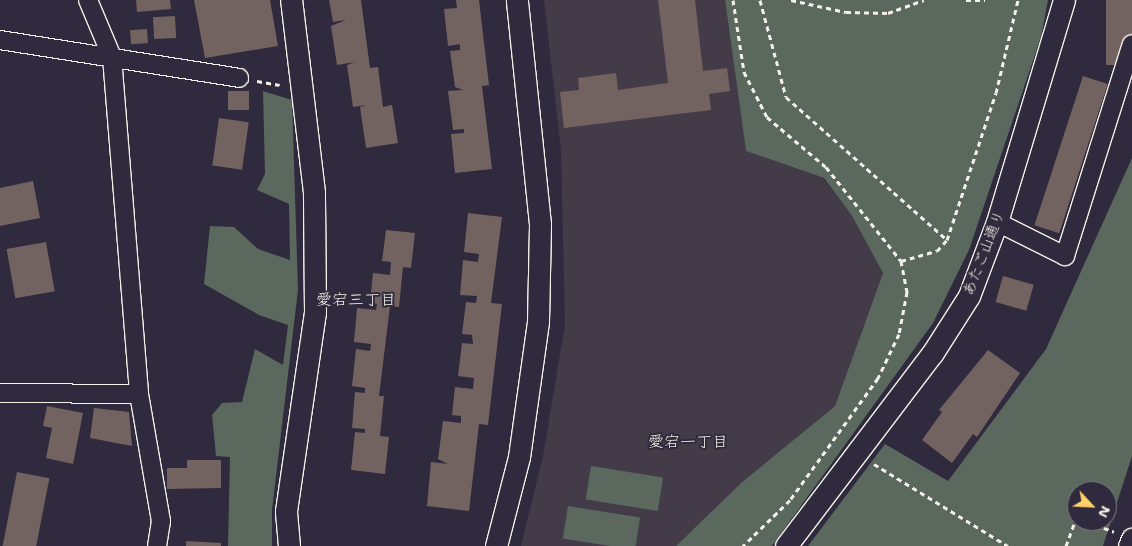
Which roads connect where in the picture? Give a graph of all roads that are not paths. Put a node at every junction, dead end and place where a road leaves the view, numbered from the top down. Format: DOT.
graph roads {
  1 [pos="88,0"];
  2 [pos="292,0"];
  3 [pos="517,0"];
  4 [pos="1064,0"];
  5 [pos="0,40"];
  6 [pos="1132,44"];
  7 [pos="112,57"];
  8 [pos="239,78"];
  9 [pos="997,222"];
  10 [pos="0,393"];
  11 [pos="139,394"];
  12 [pos="1132,539"];
  13 [pos="157,546"];
  14 [pos="289,546"];
  15 [pos="496,546"];
  16 [pos="786,546"];
  17 [pos="1129,546"];
  1 -- 7 [label="street"];
  2 -- 14 [label="street"];
  3 -- 15 [label="street"];
  4 -- 9 [label="street, あたご山通り"];
  5 -- 7 [label="street"];
  6 -- 9 [label="street"];
  7 -- 8 [label="street"];
  7 -- 11 [label="street"];
  9 -- 16 [label="street, あたご山通り"];
  10 -- 11 [label="street"];
  11 -- 13 [label="street"];
  12 -- 17 [label="street"];
}
